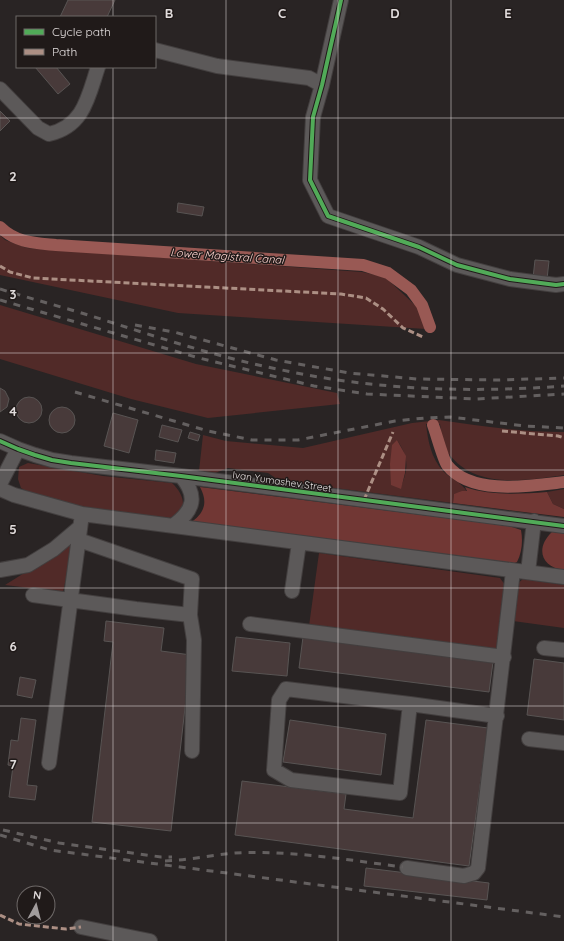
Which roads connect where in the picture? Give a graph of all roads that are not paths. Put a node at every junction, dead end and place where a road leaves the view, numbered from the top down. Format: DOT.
graph roads {
  1 [pos="340,0"];
  2 [pos="156,50"];
  3 [pos="98,68"];
  4 [pos="322,85"];
  5 [pos="0,89"];
  6 [pos="564,284"];
  7 [pos="0,441"];
  8 [pos="18,449"];
  9 [pos="180,476"];
  10 [pos="0,484"];
  11 [pos="0,489"];
  12 [pos="534,521"];
  13 [pos="174,525"];
  14 [pos="564,526"];
  15 [pos="80,527"];
  16 [pos="299,543"];
  17 [pos="513,571"];
  18 [pos="528,572"];
  19 [pos="0,574"];
  20 [pos="564,577"];
  21 [pos="292,592"];
  22 [pos="33,595"];
  23 [pos="70,600"];
  24 [pos="190,615"];
  25 [pos="250,624"];
  26 [pos="544,648"];
  27 [pos="564,650"];
  28 [pos="504,657"];
  29 [pos="410,704"];
  30 [pos="497,716"];
  31 [pos="529,739"];
  32 [pos="564,743"];
  33 [pos="192,751"];
  34 [pos="50,763"];
  35 [pos="407,868"];
  36 [pos="82,927"];
  37 [pos="150,941"];
  1 -- 4 [label="street"];
  2 -- 4 [label="street"];
  3 -- 5 [label="street"];
  4 -- 6 [label="street"];
  7 -- 8 [label="street, Ivan Yumashev Street"];
  8 -- 9 [label="street, Ivan Yumashev Street"];
  8 -- 10 [label="street"];
  9 -- 12 [label="street, Ivan Yumashev Street"];
  9 -- 13 [label="street"];
  11 -- 15 [label="street"];
  12 -- 14 [label="street, Ivan Yumashev Street"];
  12 -- 18 [label="street"];
  13 -- 15 [label="street"];
  13 -- 16 [label="street"];
  15 -- 19 [label="street"];
  15 -- 23 [label="street"];
  15 -- 24 [label="street"];
  16 -- 17 [label="street"];
  16 -- 21 [label="street"];
  17 -- 18 [label="street"];
  17 -- 28 [label="street"];
  18 -- 20 [label="street"];
  22 -- 23 [label="street"];
  23 -- 24 [label="street"];
  23 -- 34 [label="street"];
  24 -- 33 [label="street"];
  25 -- 28 [label="street"];
  26 -- 27 [label="street"];
  28 -- 30 [label="street"];
  29 -- 29 [label="street"];
  29 -- 30 [label="street"];
  30 -- 35 [label="street"];
  31 -- 32 [label="street"];
  36 -- 37 [label="street"];
}
